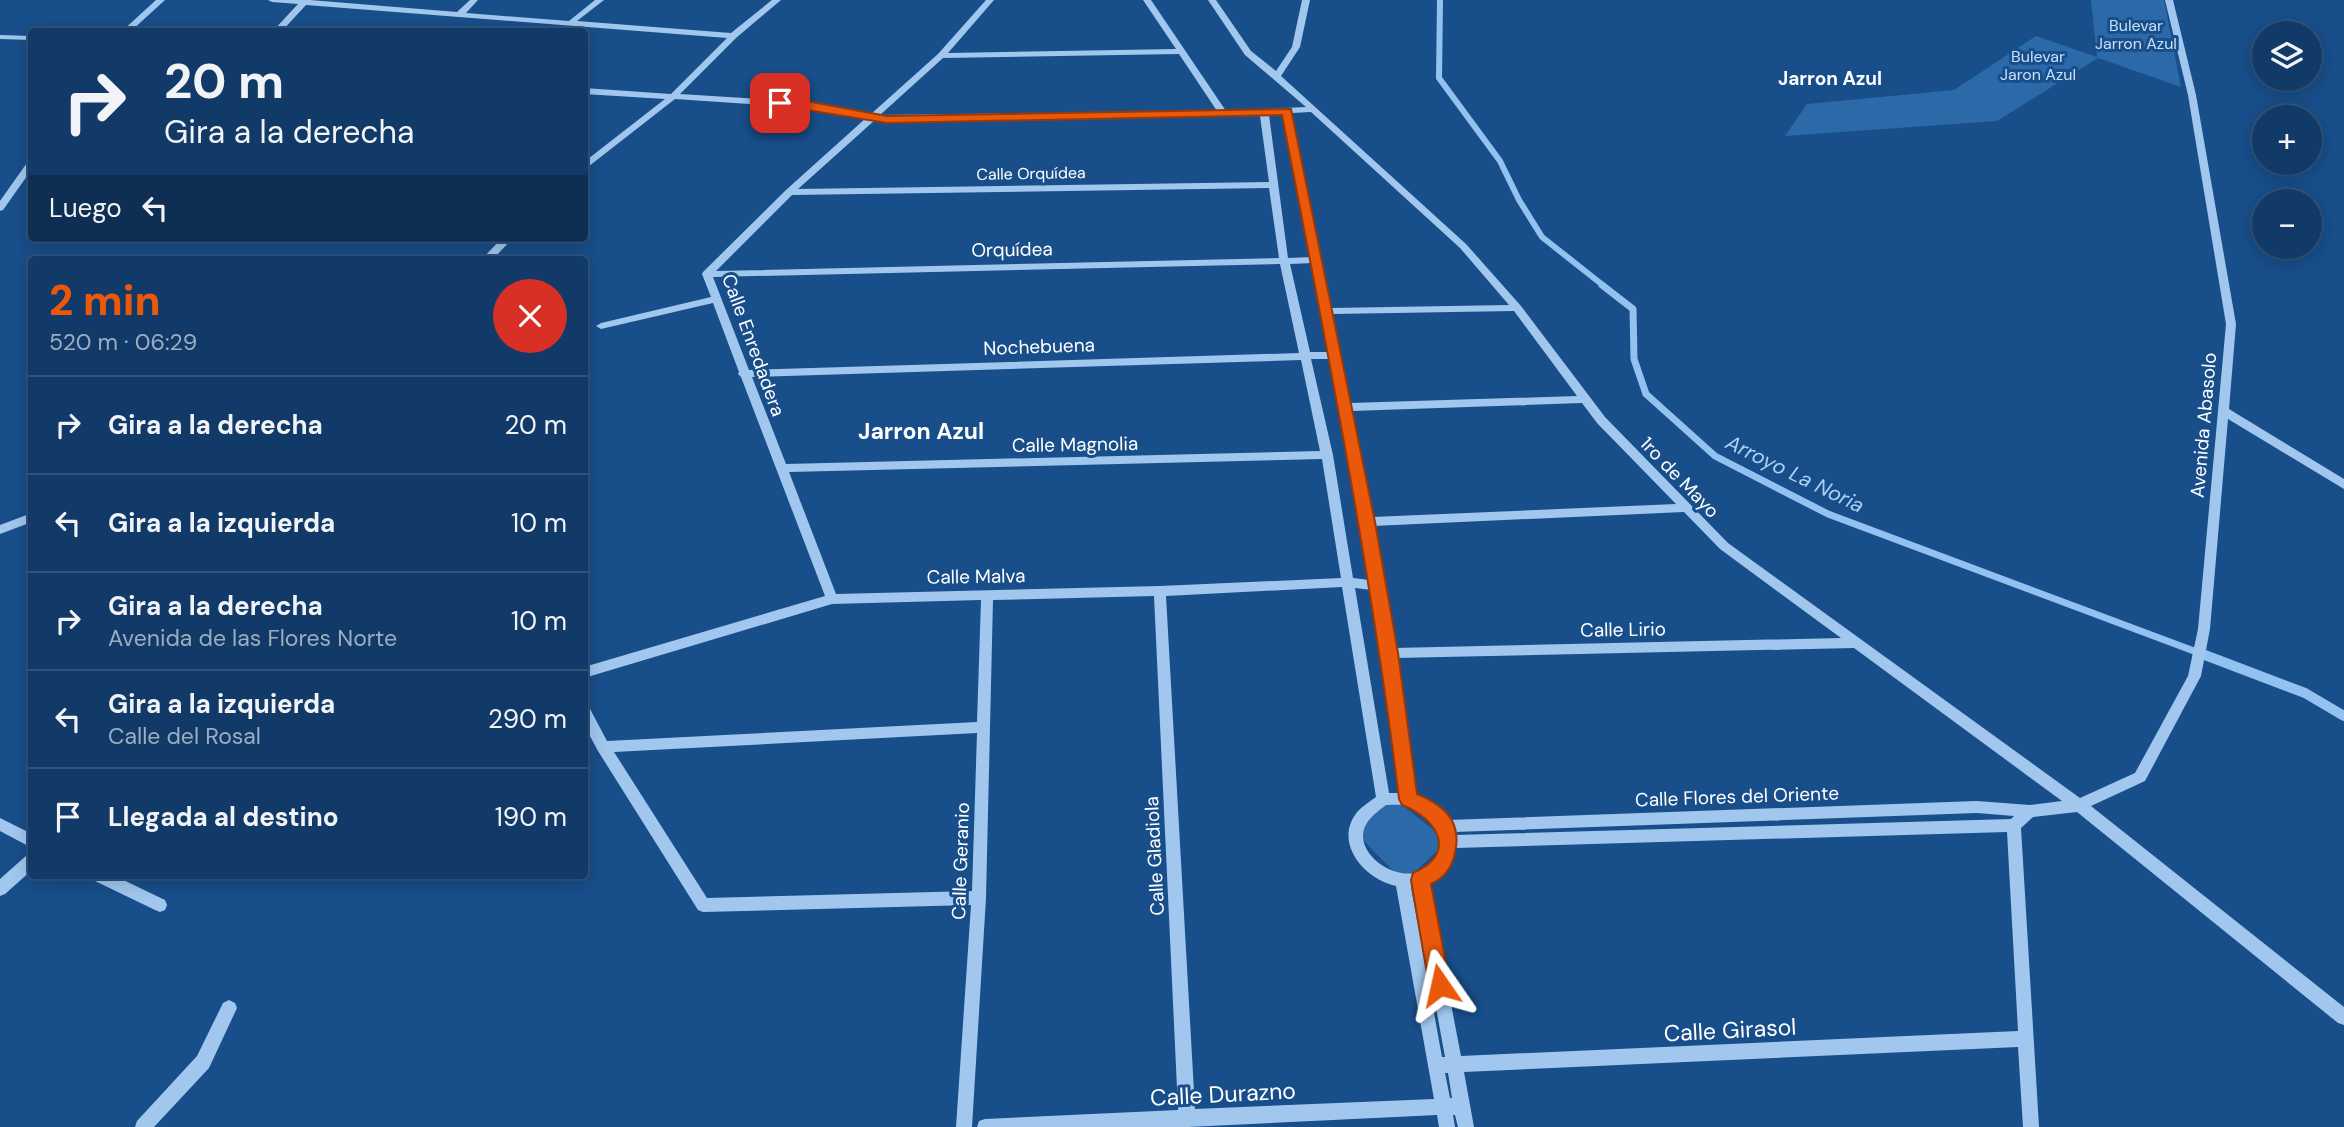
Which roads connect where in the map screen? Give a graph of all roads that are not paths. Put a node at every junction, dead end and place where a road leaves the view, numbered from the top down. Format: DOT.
graph roads {
  1 [pos="161,0"];
  2 [pos="272,0"];
  3 [pos="474,0"];
  4 [pos="600,0"];
  5 [pos="777,0"];
  6 [pos="989,0"];
  7 [pos="1147,0"];
  8 [pos="1212,0"];
  9 [pos="1306,0"];
  10 [pos="2169,0"];
  11 [pos="305,2"];
  12 [pos="458,16"];
  13 [pos="572,22"];
  14 [pos="130,28"];
  15 [pos="280,28"];
  16 [pos="733,36"];
  17 [pos="0,37"];
  18 [pos="28,38"];
  19 [pos="1181,51"];
  20 [pos="941,57"];
  21 [pos="1277,76"];
  22 [pos="588,91"];
  23 [pos="674,95"];
  24 [pos="1314,109"];
  25 [pos="1287,112"];
  26 [pos="1223,113"];
  27 [pos="1264,113"];
  28 [pos="871,116"];
  29 [pos="588,164"];
  30 [pos="28,167"];
  31 [pos="1273,185"];
  32 [pos="789,192"];
  33 [pos="2,202"];
  34 [pos="504,242"];
  35 [pos="490,256"];
  36 [pos="1317,260"];
  37 [pos="1284,261"];
  38 [pos="707,274"];
  39 [pos="716,299"];
  40 [pos="1517,308"];
  41 [pos="1327,310"];
  42 [pos="601,326"];
  43 [pos="1306,354"];
  44 [pos="1336,355"];
  45 [pos="743,374"];
  46 [pos="1584,399"];
  47 [pos="1346,407"];
  48 [pos="2224,411"];
  49 [pos="1327,455"];
  50 [pos="783,468"];
  51 [pos="2344,485"];
  52 [pos="1687,508"];
  53 [pos="28,519"];
  54 [pos="1368,522"];
  55 [pos="0,530"];
  56 [pos="1348,582"];
  57 [pos="1379,586"];
  58 [pos="1160,591"];
  59 [pos="987,595"];
  60 [pos="832,599"];
  61 [pos="1857,643"];
  62 [pos="1390,653"];
  63 [pos="588,672"];
  64 [pos="588,719"];
  65 [pos="983,727"];
  66 [pos="603,747"];
  67 [pos="1383,799"];
  68 [pos="1409,799"];
  69 [pos="2079,805"];
  70 [pos="2030,811"];
  71 [pos="1749,815"];
  72 [pos="0,824"];
  73 [pos="2014,825"];
  74 [pos="1446,826"];
  75 [pos="1755,832"];
  76 [pos="28,840"];
  77 [pos="1449,842"];
  78 [pos="28,864"];
  79 [pos="106,879"];
  80 [pos="1420,880"];
  81 [pos="1403,882"];
  82 [pos="0,889"];
  83 [pos="979,898"];
  84 [pos="160,905"];
  85 [pos="229,1008"];
  86 [pos="2344,1017"];
  87 [pos="2025,1039"];
  88 [pos="1436,1065"];
  89 [pos="1454,1065"];
  90 [pos="1462,1106"];
  91 [pos="1444,1107"];
  92 [pos="1187,1119"];
  93 [pos="143,1127"];
  94 [pos="964,1127"];
  95 [pos="985,1127"];
  96 [pos="1447,1127"];
  97 [pos="1466,1127"];
  98 [pos="2031,1127"];
  1 -- 14 [label="street"];
  2 -- 11 [label="street"];
  3 -- 12 [label="street"];
  4 -- 13 [label="street"];
  5 -- 16 [label="street"];
  6 -- 20 [label="street, Calle Enredadera"];
  7 -- 19 [label="street"];
  8 -- 21 [label="street, 1ro de Mayo"];
  9 -- 21 [label="street"];
  10 -- 48 [label="street, Avenida Abasolo"];
  11 -- 12 [label="street"];
  11 -- 15 [label="street"];
  12 -- 13 [label="street"];
  13 -- 16 [label="street"];
  16 -- 23 [label="street"];
  17 -- 18 [label="street"];
  19 -- 20 [label="street"];
  19 -- 26 [label="street"];
  20 -- 28 [label="street, Calle Enredadera"];
  21 -- 24 [label="street, 1ro de Mayo"];
  22 -- 23 [label="street"];
  23 -- 28 [label="street"];
  23 -- 29 [label="street"];
  24 -- 25 [label="street"];
  24 -- 40 [label="street, 1ro de Mayo"];
  25 -- 27 [label="street"];
  25 -- 36 [label="street"];
  26 -- 27 [label="street"];
  26 -- 28 [label="street"];
  27 -- 31 [label="street"];
  28 -- 32 [label="street, Calle Enredadera"];
  30 -- 33 [label="street"];
  31 -- 32 [label="street, Calle Orquídea"];
  31 -- 37 [label="street"];
  32 -- 38 [label="street, Calle Enredadera"];
  34 -- 35 [label="street"];
  36 -- 37 [label="street, Orquídea"];
  36 -- 41 [label="street"];
  37 -- 38 [label="street, Orquídea"];
  37 -- 43 [label="street"];
  38 -- 39 [label="street, Calle Enredadera"];
  39 -- 42 [label="street"];
  39 -- 45 [label="street, Calle Enredadera"];
  40 -- 41 [label="street"];
  40 -- 46 [label="street, 1ro de Mayo"];
  41 -- 44 [label="street"];
  43 -- 44 [label="street, Nochebuena"];
  43 -- 45 [label="street, Nochebuena"];
  43 -- 49 [label="street"];
  44 -- 47 [label="street"];
  45 -- 50 [label="street, Calle Enredadera"];
  46 -- 47 [label="street"];
  46 -- 52 [label="street, 1ro de Mayo"];
  47 -- 54 [label="street"];
  48 -- 51 [label="street"];
  48 -- 69 [label="street, Avenida Abasolo"];
  49 -- 50 [label="street, Calle Magnolia"];
  49 -- 56 [label="street"];
  50 -- 60 [label="street, Calle Enredadera"];
  52 -- 54 [label="street"];
  52 -- 61 [label="street, 1ro de Mayo"];
  53 -- 55 [label="street"];
  54 -- 57 [label="street"];
  56 -- 57 [label="street, Calle Malva"];
  56 -- 58 [label="street, Calle Malva"];
  56 -- 67 [label="street"];
  57 -- 62 [label="street"];
  58 -- 59 [label="street, Calle Malva"];
  58 -- 92 [label="street, Calle Gladiola"];
  59 -- 60 [label="street, Calle Malva"];
  59 -- 65 [label="street, Calle Geranio"];
  60 -- 63 [label="street, Calle Malva"];
  61 -- 62 [label="street, Calle Lirio"];
  61 -- 69 [label="street, 1ro de Mayo"];
  62 -- 68 [label="street"];
  64 -- 66 [label="street"];
  65 -- 66 [label="street"];
  65 -- 83 [label="street, Calle Geranio"];
  66 -- 83 [label="street"];
  67 -- 68 [label="street"];
  67 -- 81 [label="street"];
  68 -- 74 [label="street"];
  69 -- 70 [label="street, Calle Flores del Oriente"];
  69 -- 86 [label="street"];
  70 -- 71 [label="street, Calle Flores del Oriente"];
  70 -- 73 [label="street"];
  71 -- 74 [label="street, Calle Flores del Oriente"];
  71 -- 75 [label="street"];
  72 -- 76 [label="street"];
  73 -- 75 [label="street, Calle Flores del Oriente"];
  73 -- 87 [label="street"];
  74 -- 77 [label="street"];
  75 -- 77 [label="street, Calle Flores del Oriente"];
  77 -- 80 [label="street"];
  78 -- 82 [label="street"];
  79 -- 84 [label="street"];
  80 -- 81 [label="street"];
  80 -- 89 [label="street"];
  81 -- 88 [label="street"];
  83 -- 94 [label="street, Calle Geranio"];
  85 -- 93 [label="street"];
  87 -- 89 [label="street, Calle Girasol"];
  87 -- 98 [label="street"];
  88 -- 89 [label="street, Calle Girasol"];
  88 -- 91 [label="street"];
  89 -- 90 [label="street"];
  90 -- 91 [label="street, Calle Durazno"];
  90 -- 97 [label="street"];
  91 -- 92 [label="street, Calle Durazno"];
  91 -- 96 [label="street"];
  92 -- 95 [label="street, Calle Durazno"];
}
